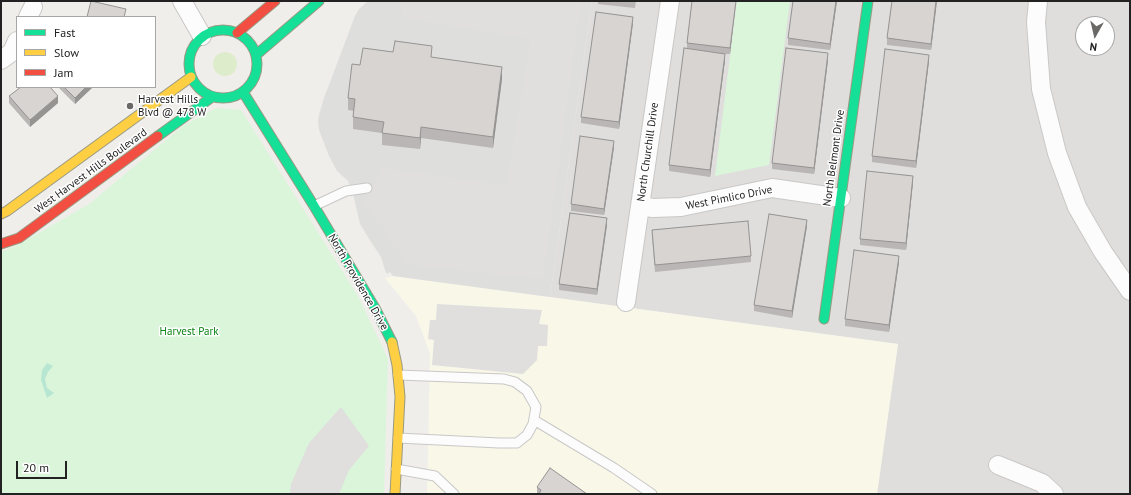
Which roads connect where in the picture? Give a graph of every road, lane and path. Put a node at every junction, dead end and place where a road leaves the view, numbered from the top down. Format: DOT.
graph roads {
  1 [pos="182,1"];
  2 [pos="276,1"];
  3 [pos="318,1"];
  4 [pos="670,1"];
  5 [pos="868,1"];
  6 [pos="1038,1"];
  7 [pos="237,33"];
  8 [pos="202,36"];
  9 [pos="16,43"];
  10 [pos="256,55"];
  11 [pos="1,60"];
  12 [pos="191,77"];
  13 [pos="243,92"];
  14 [pos="212,97"];
  15 [pos="367,188"];
  16 [pos="841,198"];
  17 [pos="314,206"];
  18 [pos="640,206"];
  19 [pos="1,214"];
  20 [pos="1,244"];
  21 [pos="1130,291"];
  22 [pos="626,302"];
  23 [pos="824,319"];
  24 [pos="398,374"];
  25 [pos="534,420"];
  26 [pos="398,438"];
  27 [pos="998,466"];
  28 [pos="396,469"];
  29 [pos="395,494"];
  30 [pos="454,494"];
  31 [pos="652,494"];
  32 [pos="1054,494"];
  1 -- 8 [label="street"];
  2 -- 7 [label="street"];
  3 -- 10 [label="street"];
  4 -- 18 [label="street, North Churchill Drive"];
  5 -- 16 [label="street, North Belmont Drive"];
  6 -- 21 [label="street"];
  7 -- 8 [label="street"];
  7 -- 10 [label="street"];
  8 -- 12 [label="street"];
  9 -- 11 [label="street"];
  10 -- 13 [label="street"];
  12 -- 14 [label="street"];
  12 -- 19 [label="street, West Harvest Hills Boulevard"];
  13 -- 14 [label="street"];
  13 -- 17 [label="street, North Providence Drive"];
  14 -- 20 [label="street, West Harvest Hills Boulevard"];
  15 -- 17 [label="lane"];
  16 -- 18 [label="street, West Pimlico Drive"];
  16 -- 23 [label="street, North Belmont Drive"];
  17 -- 24 [label="street, North Providence Drive"];
  18 -- 22 [label="street, North Churchill Drive"];
  24 -- 25 [label="lane"];
  24 -- 26 [label="street, North Providence Drive"];
  25 -- 26 [label="lane"];
  25 -- 31 [label="lane"];
  26 -- 28 [label="street, North Providence Drive"];
  27 -- 32 [label="street"];
  28 -- 29 [label="street, North Providence Drive"];
  28 -- 30 [label="lane"];
}
